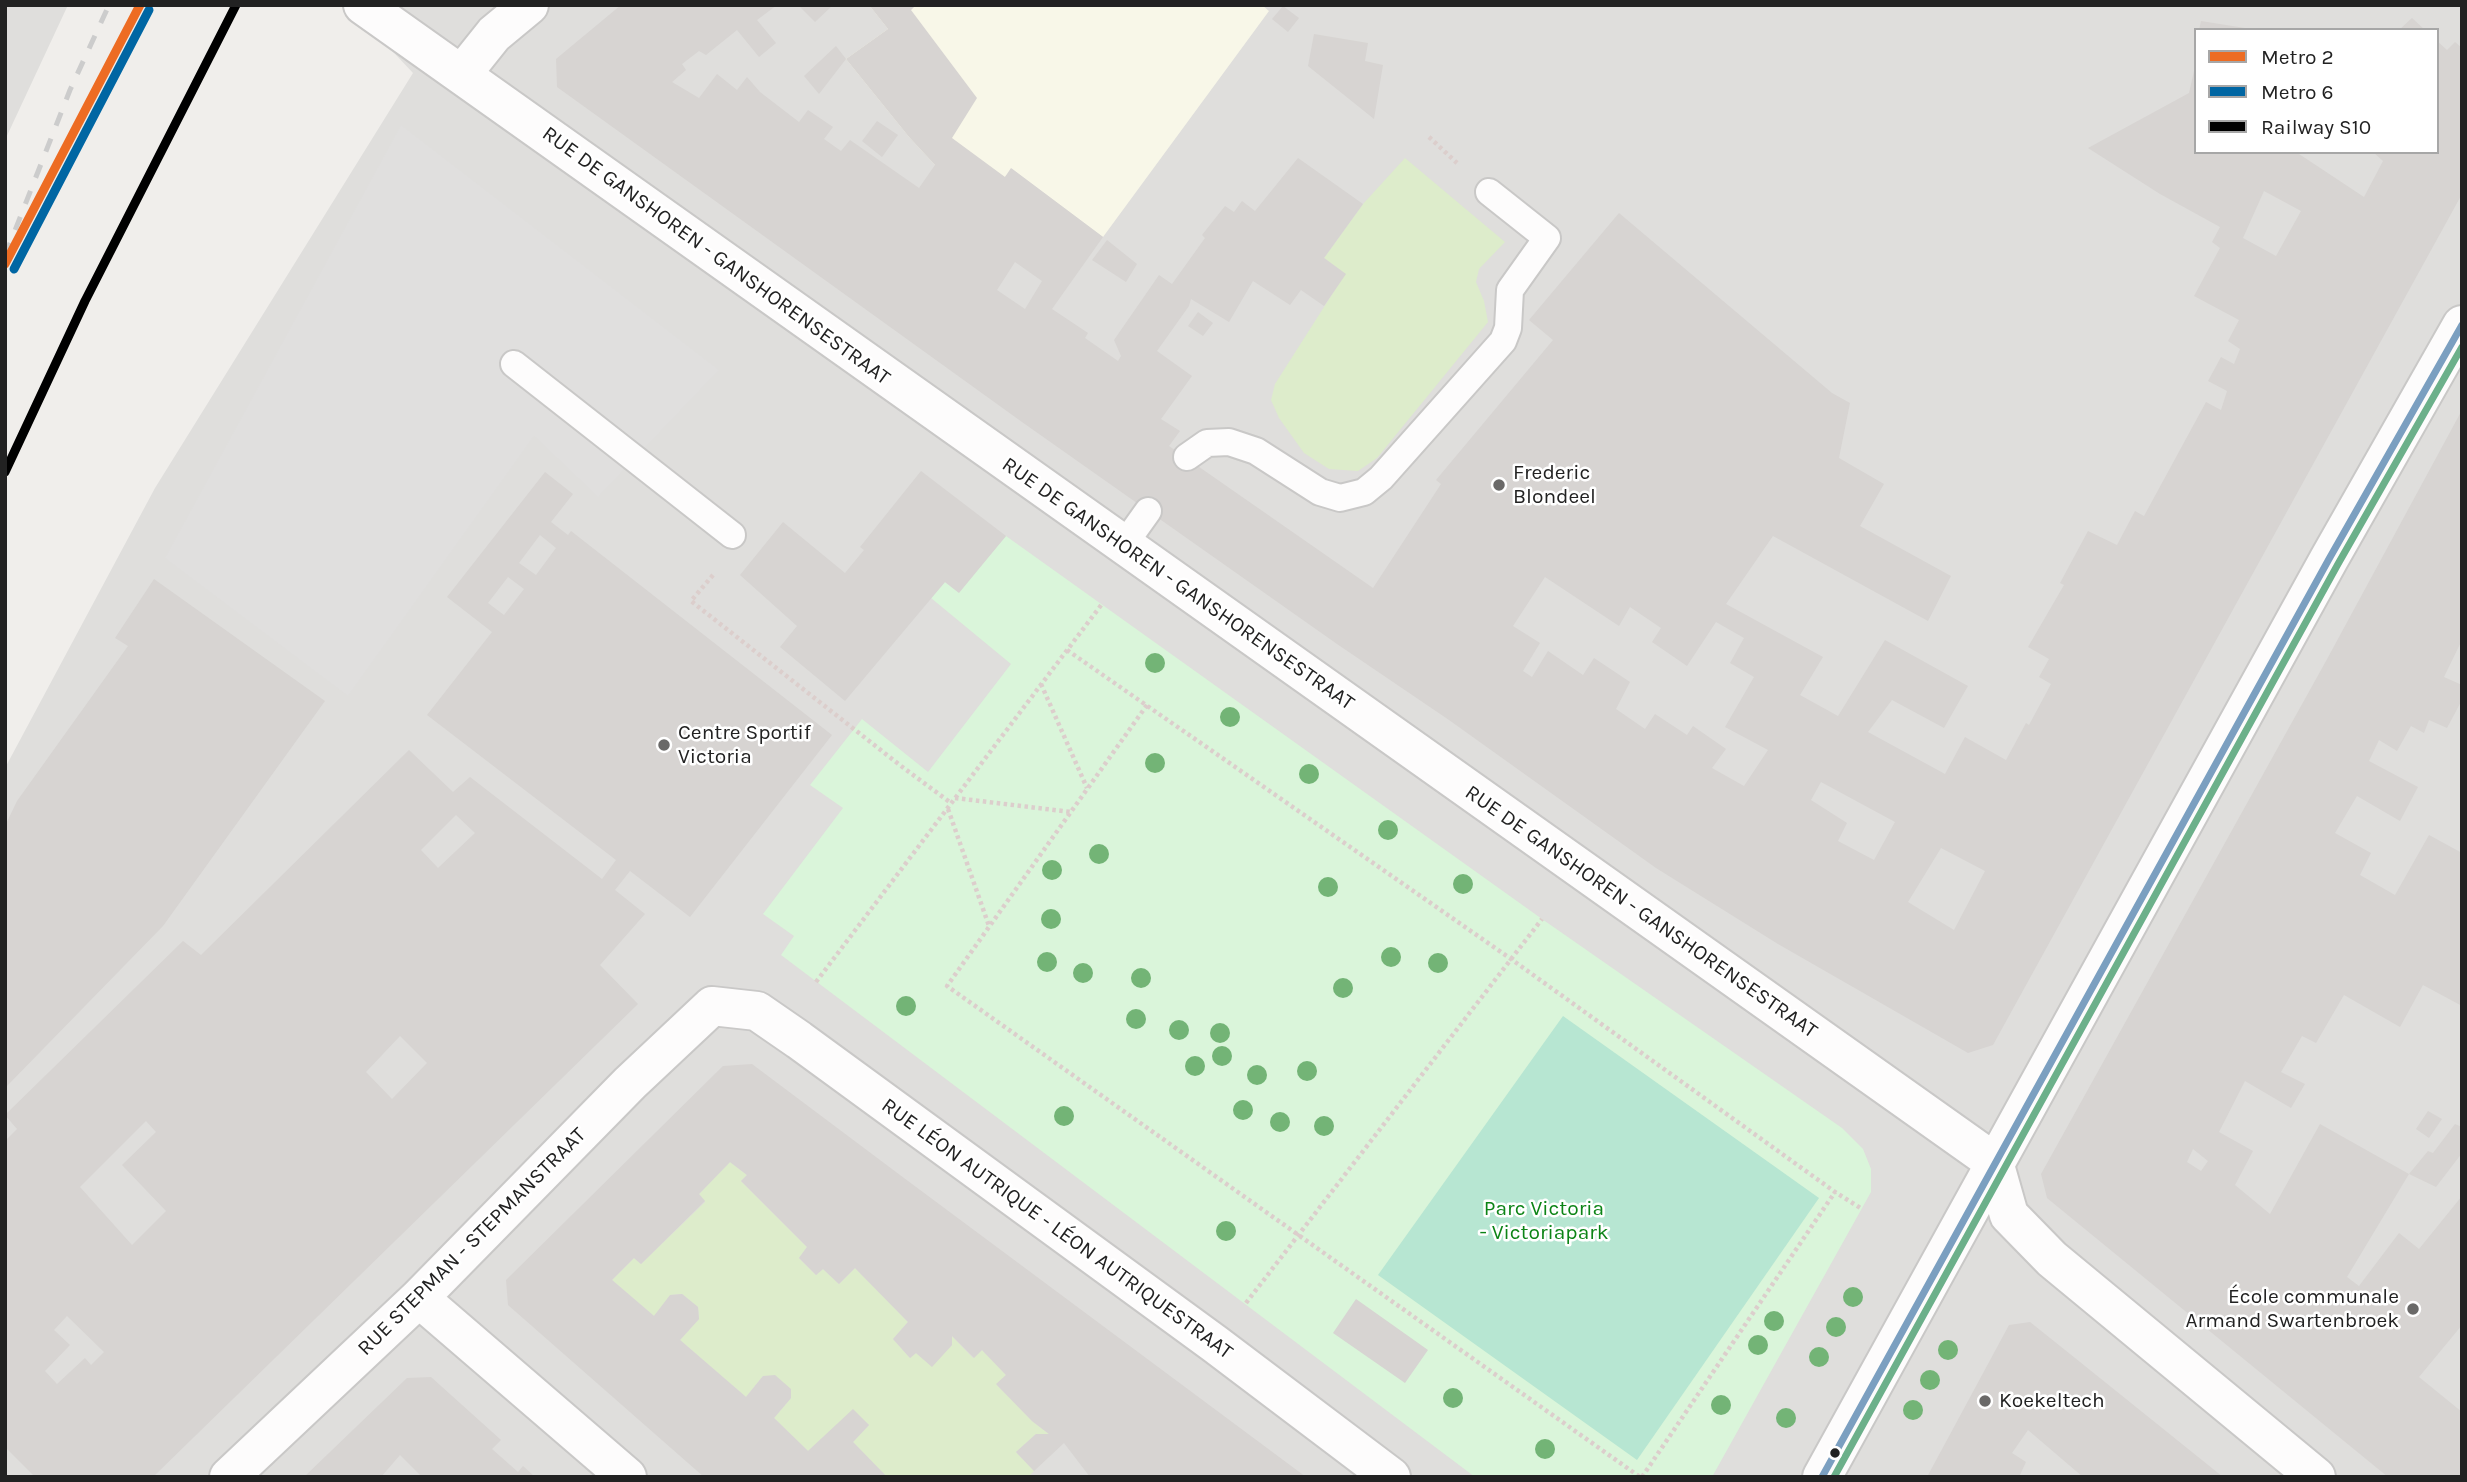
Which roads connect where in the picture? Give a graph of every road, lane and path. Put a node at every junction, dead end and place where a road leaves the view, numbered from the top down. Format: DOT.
graph roads {
  1 [pos="363,5"];
  2 [pos="529,5"];
  3 [pos="462,74"];
  4 [pos="1489,192"];
  5 [pos="2462,325"];
  6 [pos="514,364"];
  7 [pos="1187,457"];
  8 [pos="1148,511"];
  9 [pos="732,535"];
  10 [pos="1123,546"];
  11 [pos="1102,604"];
  12 [pos="1067,650"];
  13 [pos="1041,684"];
  14 [pos="1147,705"];
  15 [pos="1088,788"];
  16 [pos="951,803"];
  17 [pos="1071,812"];
  18 [pos="1542,919"];
  19 [pos="990,927"];
  20 [pos="1511,959"];
  21 [pos="816,982"];
  22 [pos="712,1006"];
  23 [pos="1994,1162"];
  24 [pos="1835,1192"];
  25 [pos="1862,1209"];
  26 [pos="1298,1235"];
  27 [pos="419,1298"];
  28 [pos="1246,1303"];
  29 [pos="229,1477"];
  30 [pos="626,1477"];
  31 [pos="1391,1477"];
  32 [pos="1641,1477"];
  33 [pos="1822,1477"];
  34 [pos="2316,1477"];
  1 -- 3 [label="street, RUE DE GANSHOREN - GANSHORENSESTRAAT"];
  2 -- 3 [label="street"];
  3 -- 10 [label="street, RUE DE GANSHOREN - GANSHORENSESTRAAT"];
  4 -- 7 [label="lane"];
  5 -- 23 [label="street"];
  6 -- 9 [label="lane"];
  8 -- 10 [label="lane"];
  9 -- 16 [label="path"];
  10 -- 23 [label="street, RUE DE GANSHOREN - GANSHORENSESTRAAT"];
  11 -- 12 [label="path"];
  12 -- 13 [label="path"];
  12 -- 14 [label="path"];
  13 -- 15 [label="path"];
  13 -- 16 [label="path"];
  14 -- 15 [label="path"];
  14 -- 20 [label="path"];
  15 -- 17 [label="path"];
  16 -- 17 [label="path"];
  16 -- 19 [label="path"];
  16 -- 21 [label="path"];
  17 -- 19 [label="path"];
  18 -- 20 [label="path"];
  19 -- 26 [label="path"];
  20 -- 24 [label="path"];
  20 -- 26 [label="path"];
  22 -- 27 [label="street, RUE STEPMAN - STEPMANSTRAAT"];
  22 -- 31 [label="street, RUE LÉON AUTRIQUE - LÉON AUTRIQUESTRAAT"];
  23 -- 33 [label="street"];
  23 -- 34 [label="street"];
  24 -- 25 [label="path"];
  24 -- 32 [label="path"];
  26 -- 28 [label="path"];
  26 -- 32 [label="path"];
  27 -- 29 [label="street, RUE STEPMAN - STEPMANSTRAAT"];
  27 -- 30 [label="street"];
}
